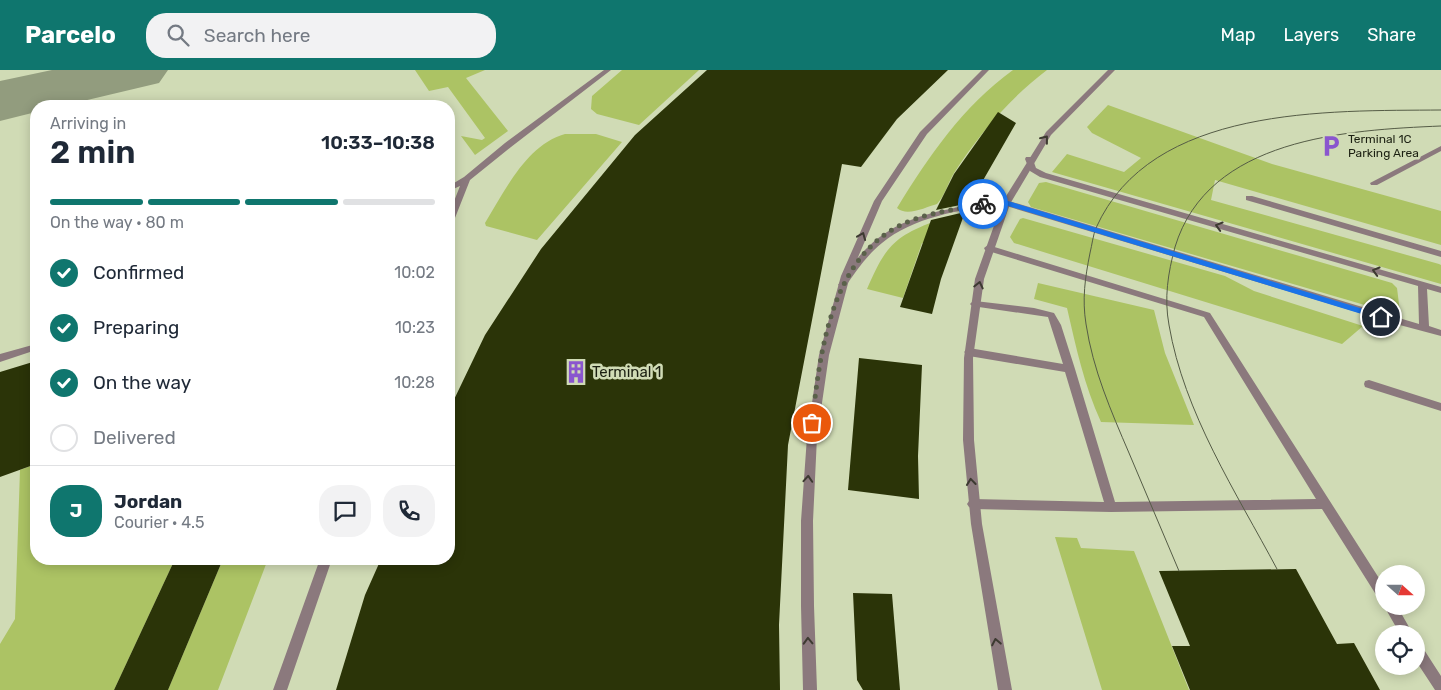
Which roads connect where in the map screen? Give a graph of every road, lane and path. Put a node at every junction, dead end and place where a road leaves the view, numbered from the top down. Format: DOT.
graph roads {
  1 [pos="608,70"];
  2 [pos="986,70"];
  3 [pos="1112,70"];
  4 [pos="1441,148"];
  5 [pos="1029,159"];
  6 [pos="467,179"];
  7 [pos="1374,183"];
  8 [pos="455,186"];
  9 [pos="1249,198"];
  10 [pos="1006,203"];
  11 [pos="455,208"];
  12 [pos="988,248"];
  13 [pos="1441,254"];
  14 [pos="1422,285"];
  15 [pos="842,286"];
  16 [pos="1441,290"];
  17 [pos="975,304"];
  18 [pos="1424,328"];
  19 [pos="1441,333"];
  20 [pos="30,348"];
  21 [pos="969,352"];
  22 [pos="0,358"];
  23 [pos="1070,370"];
  24 [pos="1369,384"];
  25 [pos="1441,407"];
  26 [pos="973,504"];
  27 [pos="1325,504"];
  28 [pos="1112,508"];
  29 [pos="324,565"];
  30 [pos="1375,583"];
  31 [pos="1425,663"];
  32 [pos="1441,688"];
  33 [pos="280,690"];
  34 [pos="810,690"];
  35 [pos="1005,690"];
  1 -- 6 [label="street"];
  15 -- 2 [label="street, one-way"];
  5 -- 3 [label="street, one-way"];
  4 -- 7 [label="street"];
  5 -- 10 [label="street"];
  14 -- 5 [label="street, one-way"];
  6 -- 8 [label="street"];
  6 -- 11 [label="street"];
  9 -- 13 [label="street"];
  10 -- 12 [label="street"];
  10 -- 15 [label="street"];
  10 -- 18 [label="street"];
  17 -- 12 [label="street, one-way"];
  12 -- 27 [label="street"];
  14 -- 16 [label="street"];
  14 -- 18 [label="street"];
  34 -- 15 [label="street, one-way"];
  17 -- 21 [label="street"];
  17 -- 23 [label="street"];
  18 -- 19 [label="street"];
  20 -- 22 [label="street"];
  21 -- 23 [label="street"];
  26 -- 21 [label="street, one-way"];
  23 -- 28 [label="street"];
  24 -- 25 [label="street"];
  26 -- 28 [label="street"];
  35 -- 26 [label="street, one-way"];
  27 -- 28 [label="street"];
  27 -- 30 [label="street"];
  29 -- 33 [label="street"];
  31 -- 32 [label="street"];
}
